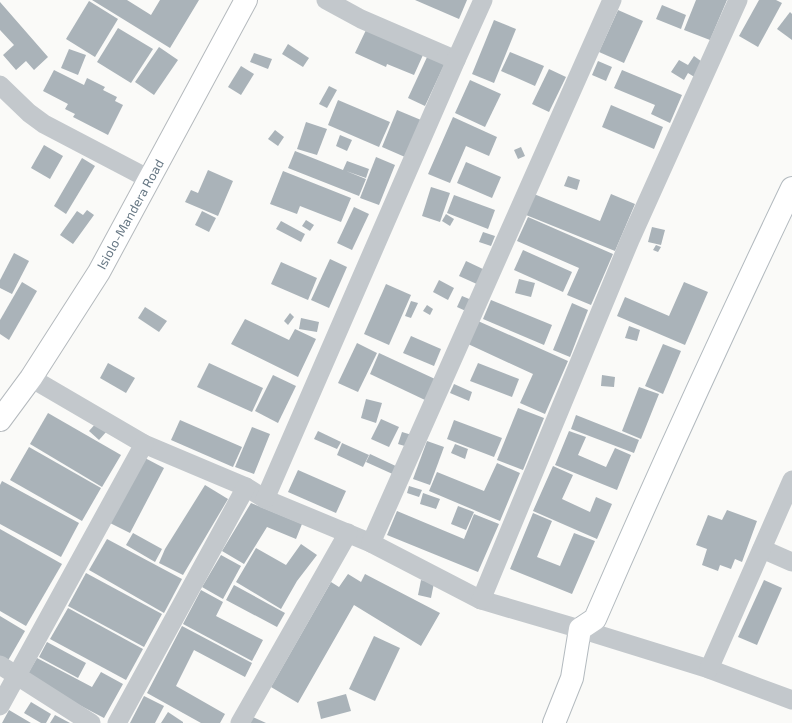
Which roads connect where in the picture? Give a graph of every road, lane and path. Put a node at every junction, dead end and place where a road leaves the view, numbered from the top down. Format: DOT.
graph roads {
  1 [pos="246,0"];
  2 [pos="326,0"];
  3 [pos="484,0"];
  4 [pos="612,0"];
  5 [pos="738,0"];
  6 [pos="456,60"];
  7 [pos="0,85"];
  8 [pos="149,179"];
  9 [pos="792,188"];
  10 [pos="31,378"];
  11 [pos="0,420"];
  12 [pos="144,444"];
  13 [pos="792,480"];
  14 [pos="246,487"];
  15 [pos="265,499"];
  16 [pos="348,533"];
  17 [pos="371,543"];
  18 [pos="762,549"];
  19 [pos="792,562"];
  20 [pos="481,600"];
  21 [pos="580,629"];
  22 [pos="0,665"];
  23 [pos="709,669"];
  24 [pos="17,675"];
  25 [pos="792,700"];
  26 [pos="0,706"];
  27 [pos="91,723"];
  28 [pos="117,723"];
  29 [pos="240,723"];
  30 [pos="554,723"];
  1 -- 8 [label="main road, Isiolo-Mandera Road"];
  2 -- 6 [label="street"];
  3 -- 6 [label="street"];
  4 -- 17 [label="street"];
  5 -- 20 [label="street"];
  6 -- 15 [label="street"];
  7 -- 8 [label="street"];
  8 -- 10 [label="main road, Isiolo-Mandera Road"];
  9 -- 21 [label="main road"];
  10 -- 11 [label="main road, Isiolo-Mandera Road"];
  10 -- 12 [label="street"];
  12 -- 14 [label="street"];
  12 -- 24 [label="street"];
  13 -- 18 [label="street"];
  14 -- 15 [label="street"];
  14 -- 28 [label="street"];
  15 -- 16 [label="street"];
  16 -- 17 [label="street"];
  16 -- 29 [label="street"];
  17 -- 20 [label="street"];
  18 -- 19 [label="street"];
  18 -- 23 [label="street"];
  20 -- 21 [label="street"];
  21 -- 23 [label="street"];
  21 -- 30 [label="main road"];
  22 -- 24 [label="street"];
  23 -- 25 [label="street"];
  24 -- 26 [label="street"];
  24 -- 27 [label="street"];
}
